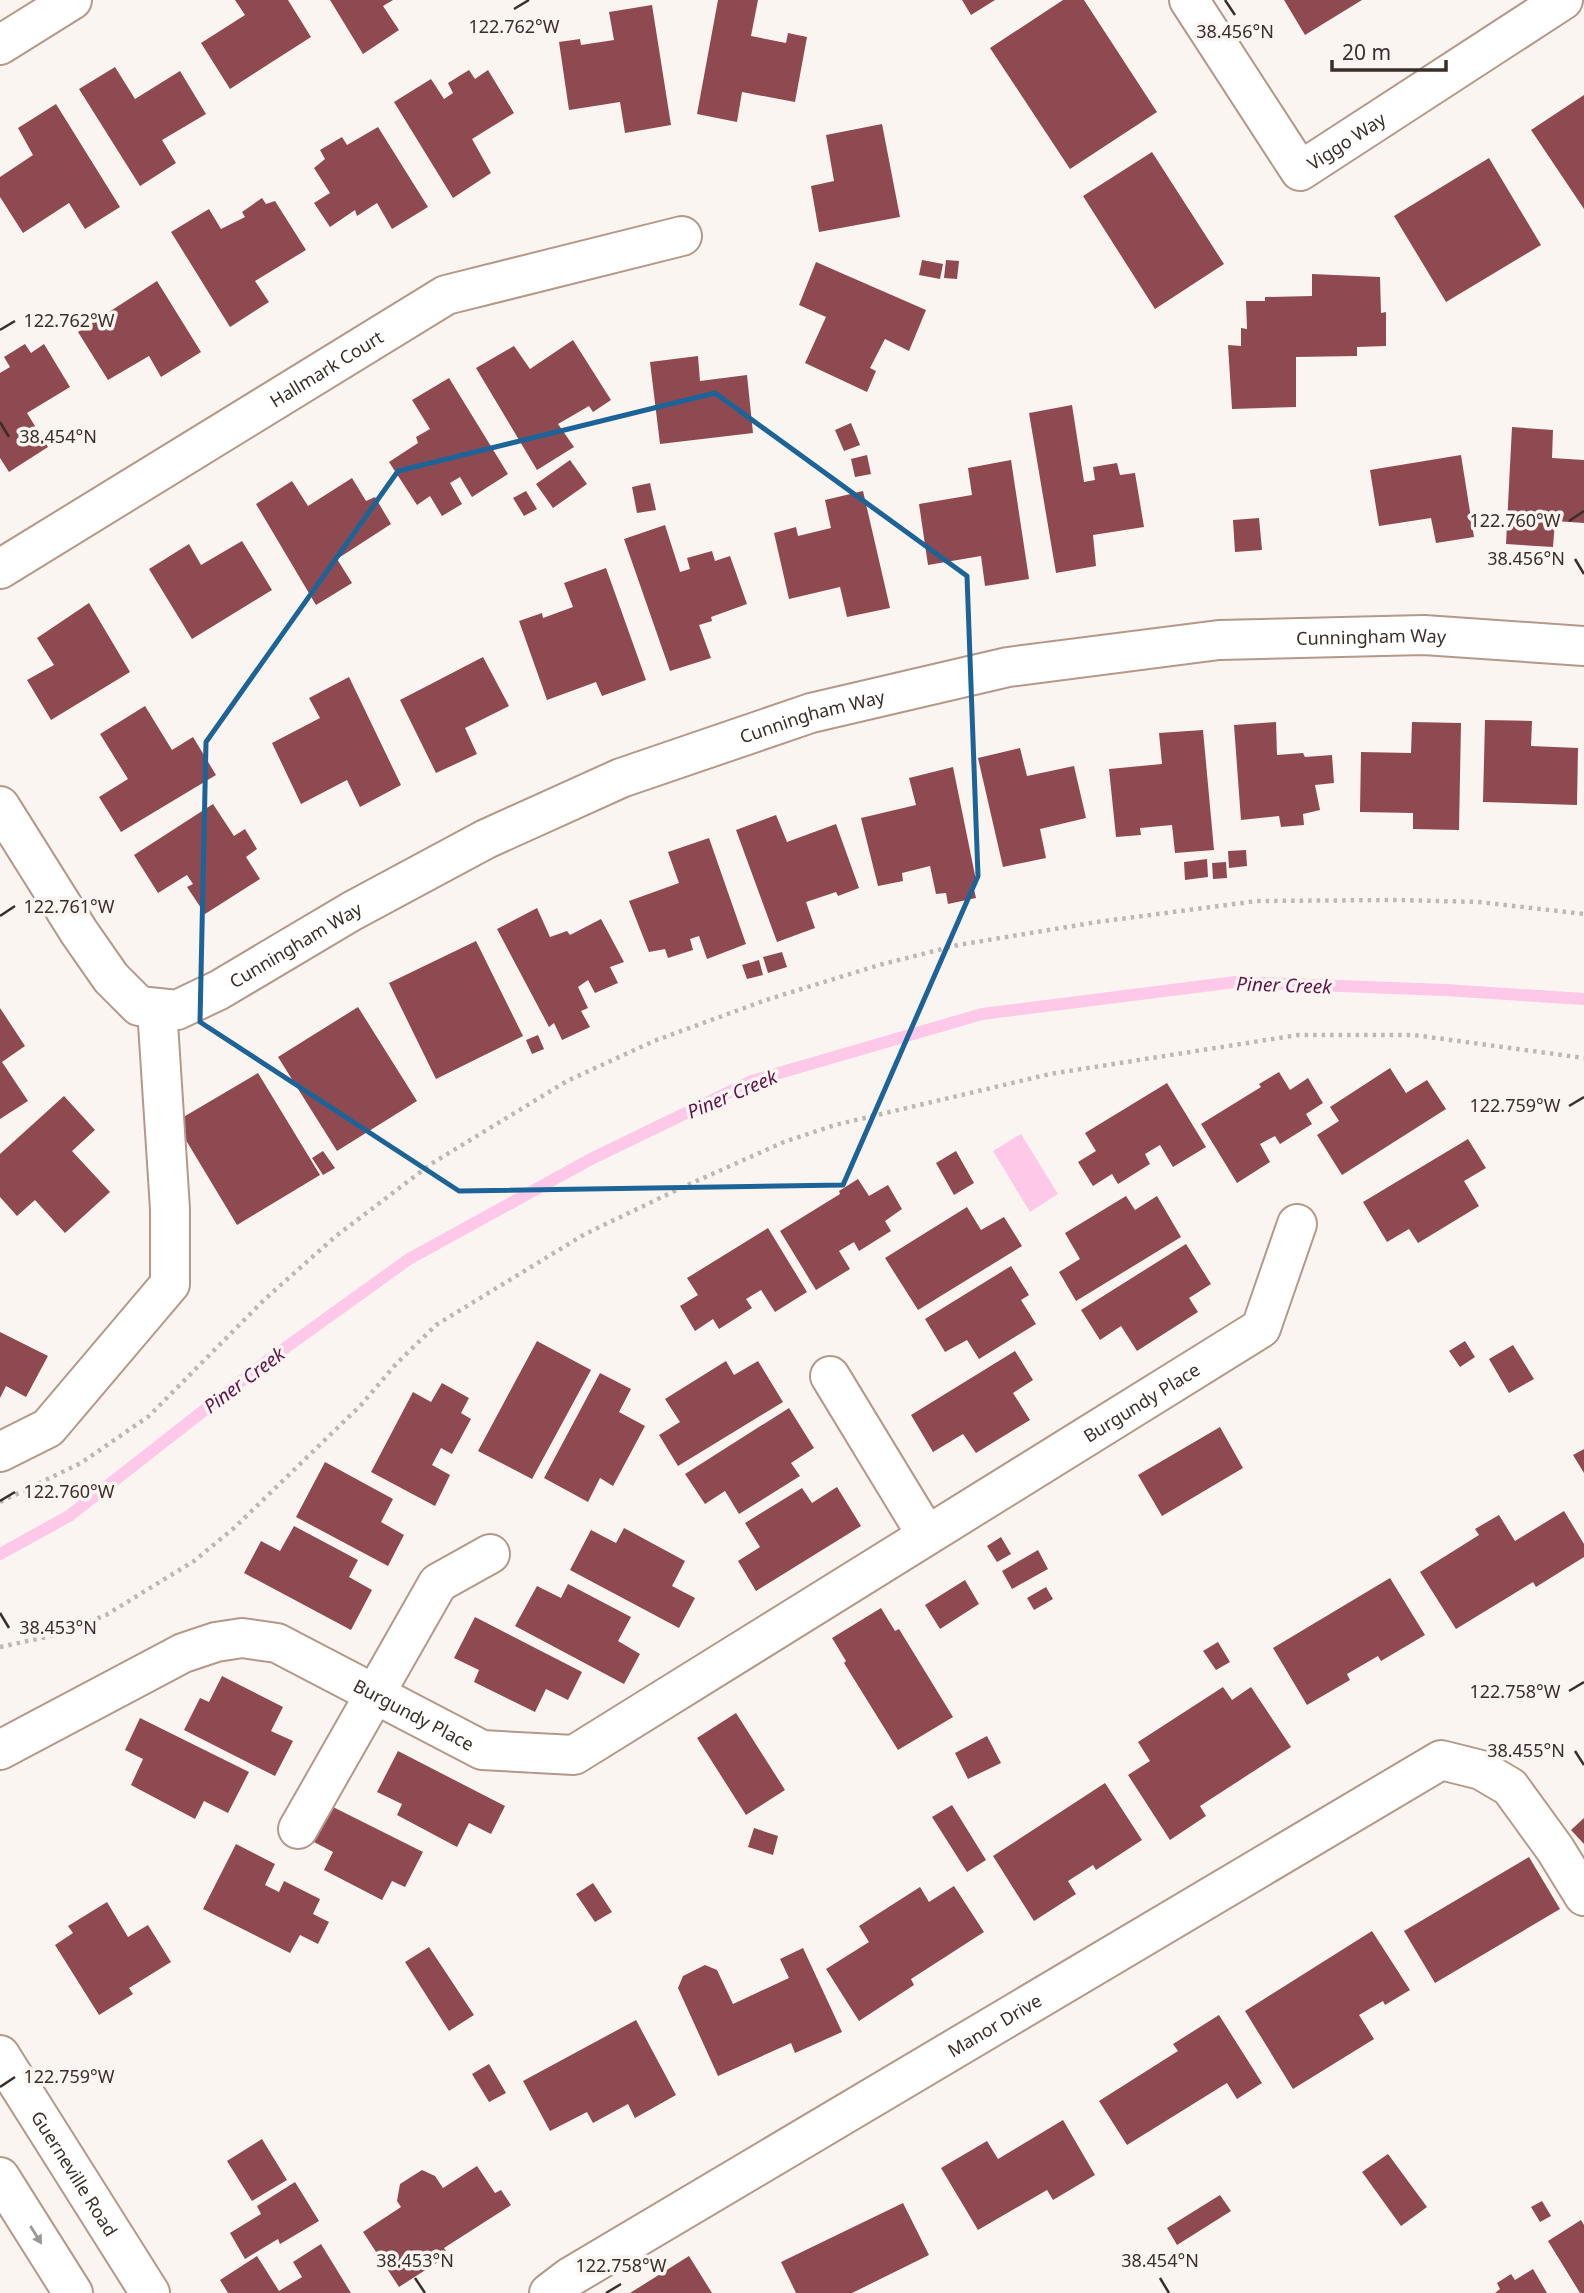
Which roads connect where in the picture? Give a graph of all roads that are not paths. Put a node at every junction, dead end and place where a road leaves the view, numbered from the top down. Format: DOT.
graph roads {
  1 [pos="72,0"];
  2 [pos="1189,0"];
  3 [pos="1563,0"];
  4 [pos="0,45"];
  5 [pos="682,236"];
  6 [pos="0,569"];
  7 [pos="1584,646"];
  8 [pos="0,806"];
  9 [pos="157,1008"];
  10 [pos="1297,1224"];
  11 [pos="830,1376"];
  12 [pos="0,1452"];
  13 [pos="926,1534"];
  14 [pos="490,1554"];
  15 [pos="375,1695"];
  16 [pos="0,1750"];
  17 [pos="298,1829"];
  18 [pos="1584,1896"];
  19 [pos="0,2055"];
  20 [pos="0,2177"];
  21 [pos="73,2293"];
  22 [pos="150,2293"];
  23 [pos="549,2293"];
  1 -- 4 [label="street"];
  2 -- 3 [label="street, Viggo Way"];
  5 -- 6 [label="street, Hallmark Court"];
  7 -- 9 [label="street, Cunningham Way"];
  8 -- 9 [label="street"];
  9 -- 12 [label="street"];
  10 -- 13 [label="street, Burgundy Place"];
  11 -- 13 [label="street"];
  13 -- 15 [label="street, Burgundy Place"];
  14 -- 15 [label="street"];
  15 -- 16 [label="street, Burgundy Place"];
  15 -- 17 [label="street"];
  18 -- 23 [label="street, Manor Drive"];
  19 -- 22 [label="street, Guerneville Road"];
  20 -- 21 [label="street, one-way"];
}
